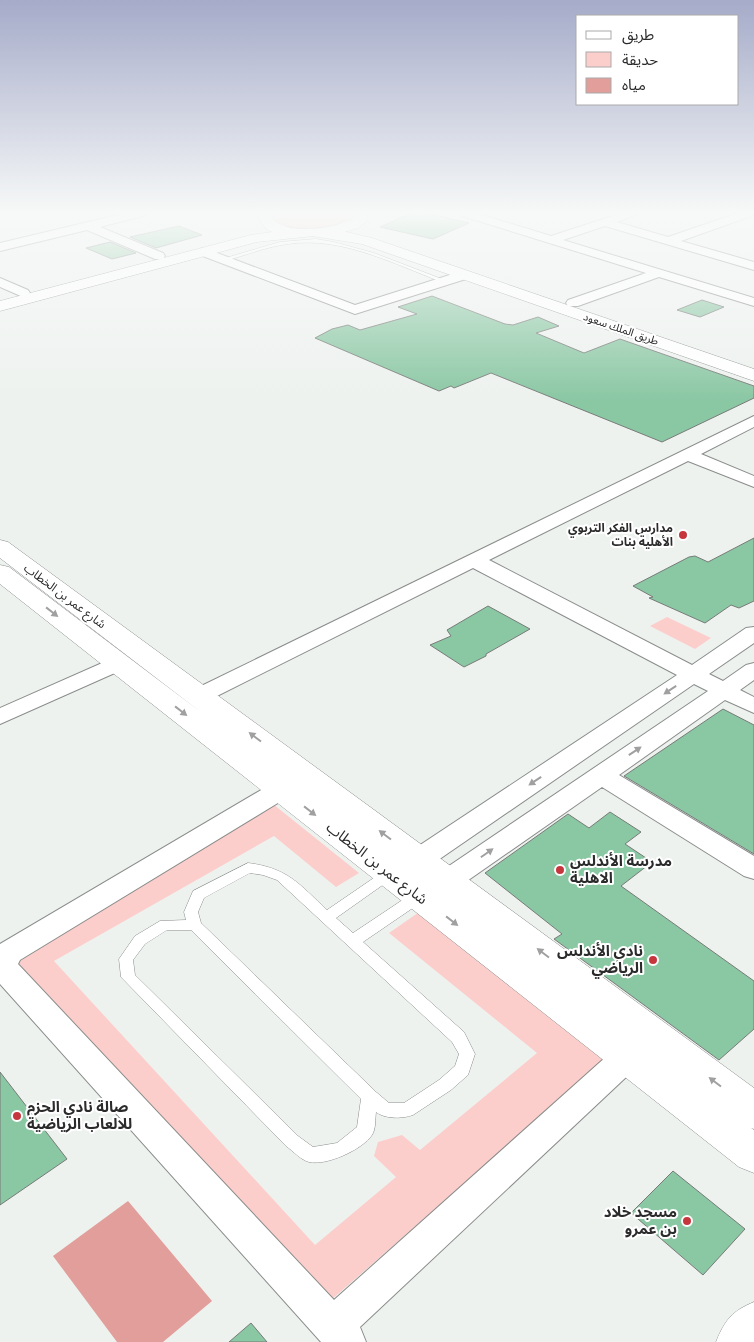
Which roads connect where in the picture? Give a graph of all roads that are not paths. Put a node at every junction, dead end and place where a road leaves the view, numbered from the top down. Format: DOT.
graph roads {
  1 [pos="85,276"];
  2 [pos="115,276"];
  3 [pos="265,276"];
  4 [pos="429,276"];
  5 [pos="462,276"];
  6 [pos="466,276"];
  7 [pos="492,276"];
  8 [pos="651,276"];
  9 [pos="667,276"];
  10 [pos="444,281"];
  11 [pos="0,282"];
  12 [pos="23,292"];
  13 [pos="0,299"];
  14 [pos="754,302"];
  15 [pos="573,303"];
  16 [pos="0,306"];
  17 [pos="754,365"];
  18 [pos="754,375"];
  19 [pos="754,421"];
  20 [pos="686,454"];
  21 [pos="754,482"];
  22 [pos="0,547"];
  23 [pos="473,560"];
  24 [pos="0,572"];
  25 [pos="754,634"];
  26 [pos="118,663"];
  27 [pos="754,670"];
  28 [pos="693,674"];
  29 [pos="724,690"];
  30 [pos="198,696"];
  31 [pos="754,706"];
  32 [pos="0,717"];
  33 [pos="601,775"];
  34 [pos="282,789"];
  35 [pos="404,866"];
  36 [pos="754,869"];
  37 [pos="433,888"];
  38 [pos="327,917"];
  39 [pos="194,925"];
  40 [pos="353,941"];
  41 [pos="628,1056"];
  42 [pos="370,1097"];
  43 [pos="754,1111"];
  44 [pos="754,1154"];
  45 [pos="754,1325"];
  46 [pos="340,1334"];
  47 [pos="740,1342"];
  1 -- 12 [label="street"];
  2 -- 16 [label="street"];
  3 -- 10 [label="street"];
  4 -- 10 [label="lane"];
  5 -- 10 [label="street"];
  6 -- 18 [label="street, طريق الملك سعود"];
  7 -- 15 [label="street, طريق الملك سعود"];
  8 -- 15 [label="street"];
  9 -- 14 [label="street"];
  11 -- 12 [label="street"];
  12 -- 13 [label="street"];
  15 -- 17 [label="street, طريق الملك سعود"];
  19 -- 20 [label="street"];
  20 -- 21 [label="street"];
  20 -- 23 [label="street"];
  22 -- 30 [label="street, شارع عمر بن الخطاب"];
  23 -- 28 [label="street"];
  23 -- 30 [label="street"];
  24 -- 26 [label="street, شارع عمر بن الخطاب, one-way"];
  25 -- 28 [label="street"];
  26 -- 32 [label="street"];
  26 -- 34 [label="street, شارع عمر بن الخطاب, one-way"];
  27 -- 29 [label="street"];
  28 -- 29 [label="street"];
  28 -- 35 [label="street, one-way"];
  29 -- 31 [label="street"];
  33 -- 29 [label="street, one-way"];
  35 -- 30 [label="street, شارع عمر بن الخطاب, one-way"];
  33 -- 36 [label="street"];
  37 -- 33 [label="street, one-way"];
  34 -- 35 [label="street, شارع عمر بن الخطاب, one-way"];
  34 -- 46 [label="street"];
  35 -- 37 [label="street, شارع عمر بن الخطاب"];
  35 -- 38 [label="lane"];
  37 -- 40 [label="lane"];
  37 -- 41 [label="street, شارع عمر بن الخطاب, one-way"];
  43 -- 37 [label="street, شارع عمر بن الخطاب, one-way"];
  38 -- 39 [label="lane"];
  38 -- 40 [label="lane"];
  39 -- 42 [label="lane"];
  39 -- 42 [label="lane"];
  40 -- 42 [label="lane"];
  41 -- 44 [label="street, شارع عمر بن الخطاب"];
  41 -- 46 [label="street"];
  45 -- 47 [label="street"];
}
